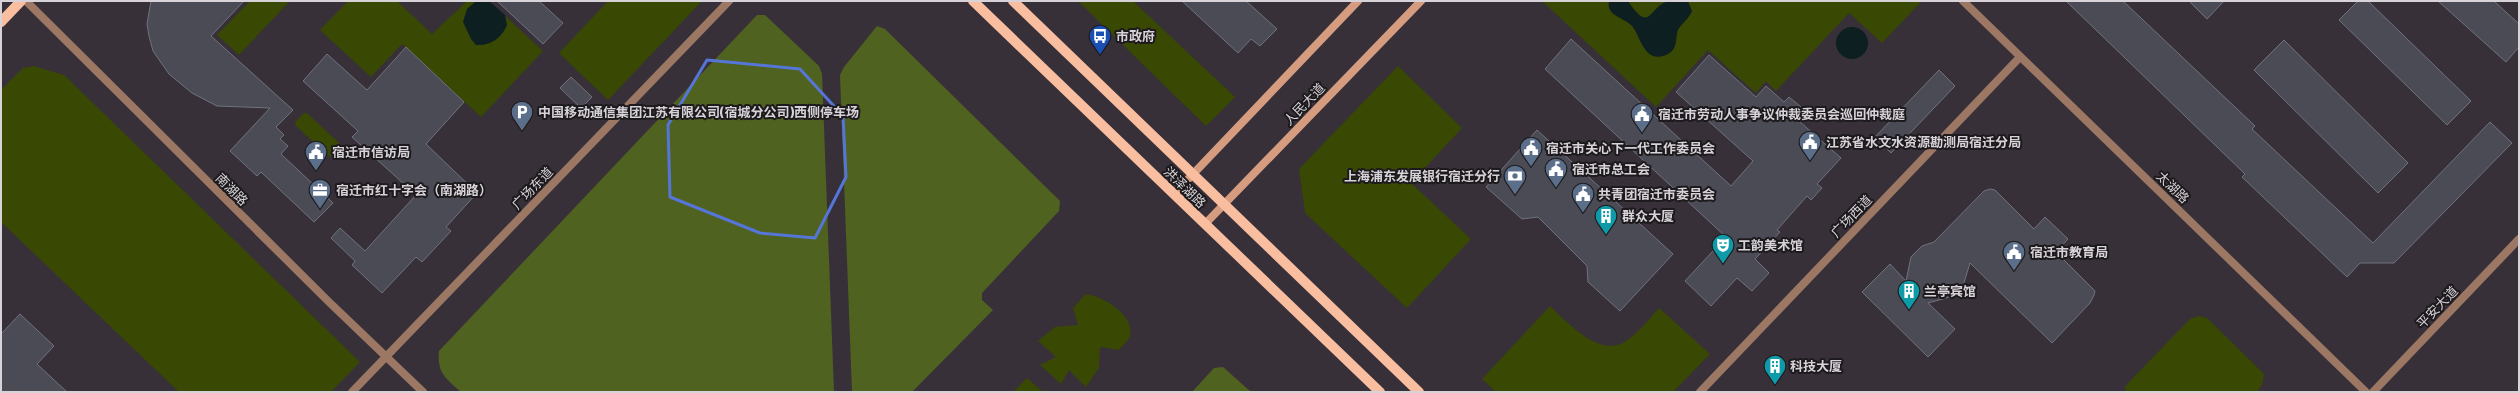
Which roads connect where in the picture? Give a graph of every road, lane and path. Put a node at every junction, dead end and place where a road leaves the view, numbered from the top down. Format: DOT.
graph roads {
  1 [pos="21,1"];
  2 [pos="26,1"];
  3 [pos="728,1"];
  4 [pos="973,1"];
  5 [pos="1013,1"];
  6 [pos="1358,1"];
  7 [pos="1421,1"];
  8 [pos="1963,1"];
  9 [pos="1,22"];
  10 [pos="2020,57"];
  11 [pos="1193,173"];
  12 [pos="1174,194"];
  13 [pos="1225,203"];
  14 [pos="1205,224"];
  15 [pos="2519,239"];
  16 [pos="386,357"];
  17 [pos="352,392"];
  18 [pos="423,392"];
  19 [pos="1380,392"];
  20 [pos="1419,392"];
  21 [pos="1700,392"];
  22 [pos="2366,392"];
  23 [pos="2373,392"];
  1 -- 9 [label="main road"];
  2 -- 16 [label="street, 南湖路"];
  3 -- 16 [label="street, 广场东道"];
  4 -- 12 [label="main road, 洪泽湖路"];
  5 -- 11 [label="main road, 洪泽湖路"];
  6 -- 11 [label="main road"];
  7 -- 13 [label="main road, 人民大道"];
  8 -- 10 [label="street, 太湖路"];
  10 -- 21 [label="street, 广场西道"];
  10 -- 22 [label="street, 太湖路"];
  11 -- 12 [label="main road"];
  11 -- 13 [label="main road, 洪泽湖路"];
  12 -- 14 [label="main road, 洪泽湖路"];
  13 -- 14 [label="main road, 人民大道"];
  13 -- 20 [label="main road, 洪泽湖路"];
  14 -- 19 [label="main road, 洪泽湖路"];
  15 -- 23 [label="street, 平安大道"];
  16 -- 17 [label="street, 广场东道"];
  16 -- 18 [label="street, 南湖路"];
}
